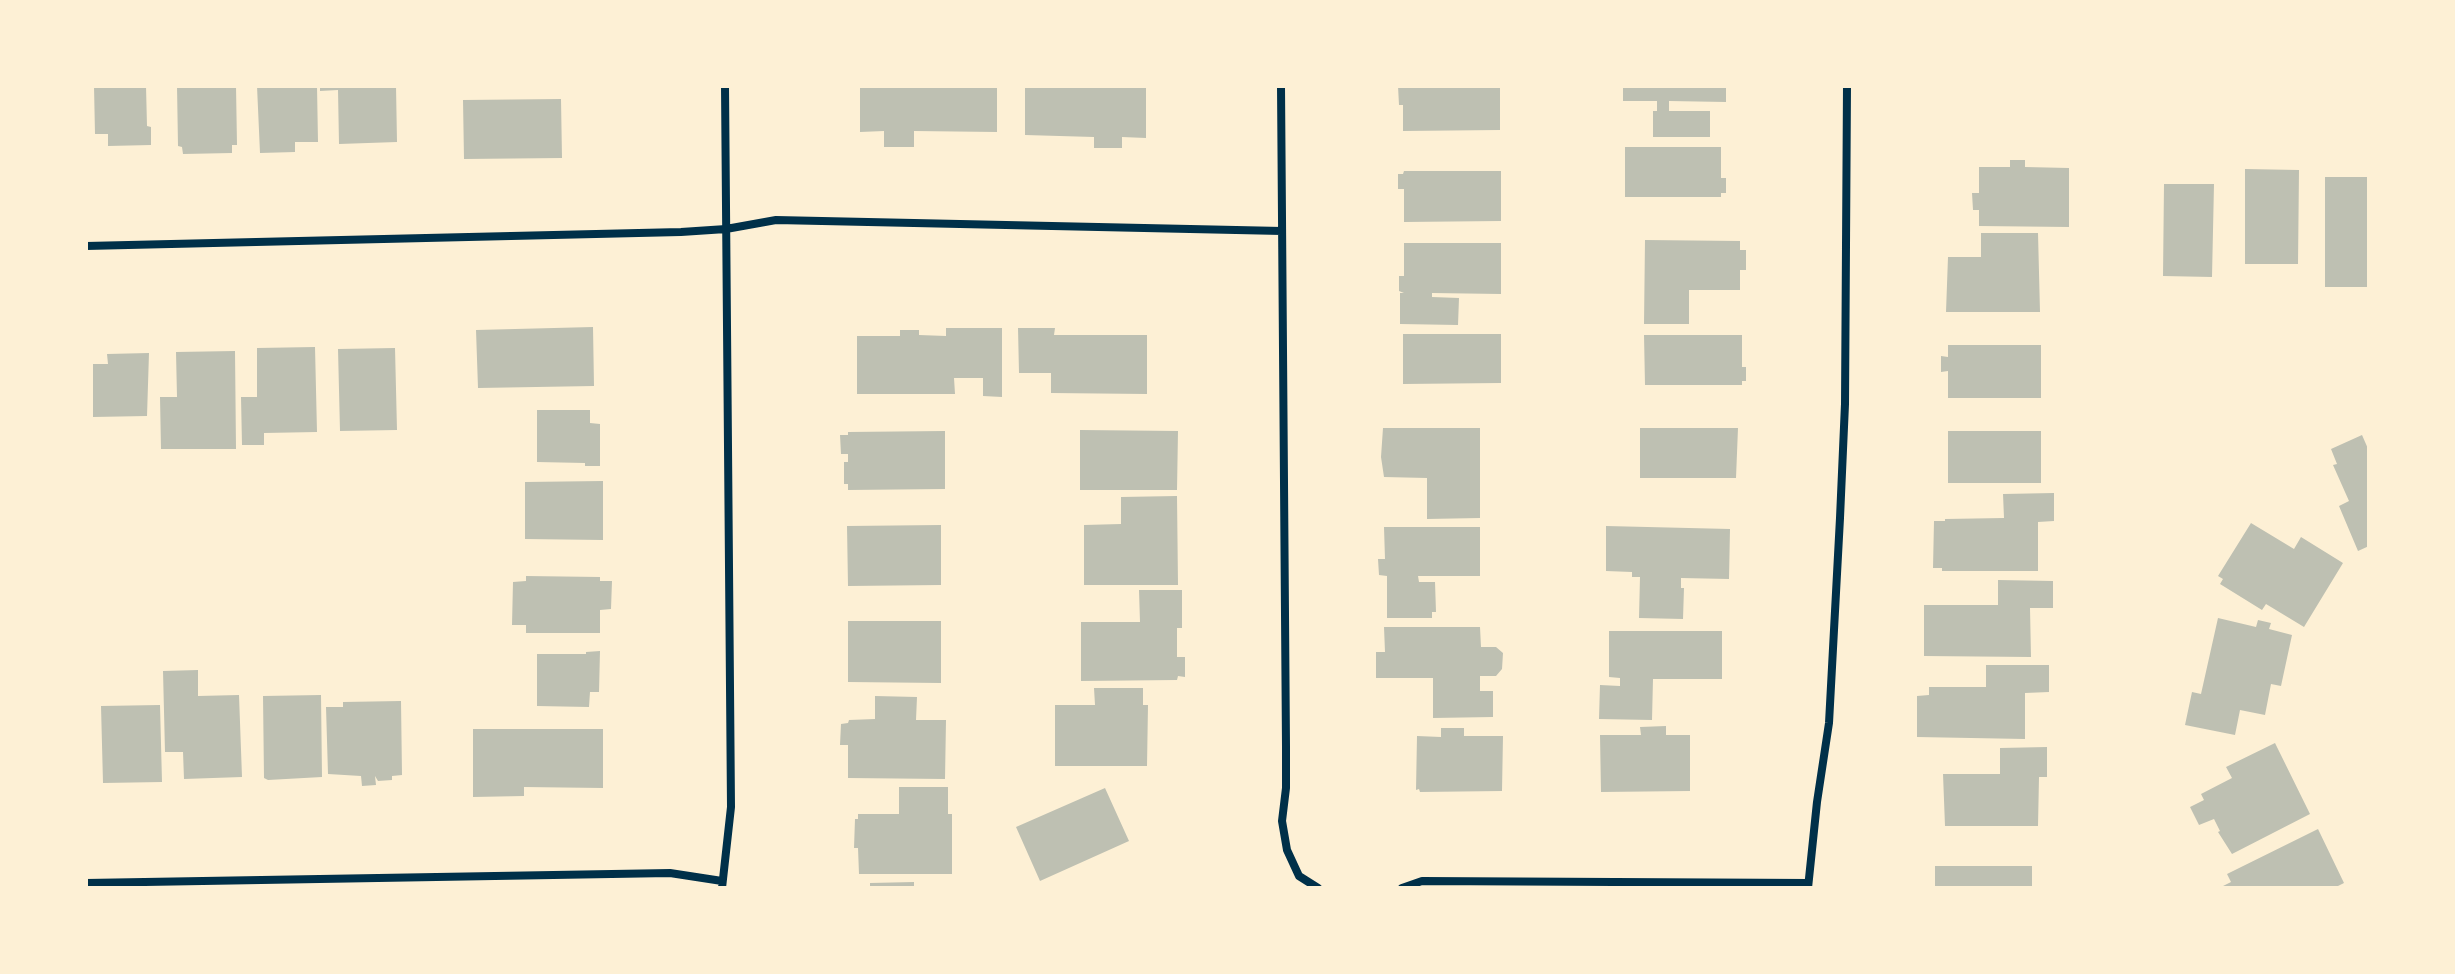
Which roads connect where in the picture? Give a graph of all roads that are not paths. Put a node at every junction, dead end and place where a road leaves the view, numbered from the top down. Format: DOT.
graph roads {
  1 [pos="725,86"];
  2 [pos="1281,86"];
  3 [pos="1847,86"];
  4 [pos="726,229"];
  5 [pos="1282,231"];
  6 [pos="86,246"];
  7 [pos="86,883"];
  8 [pos="722,884"];
  9 [pos="1808,886"];
  10 [pos="1318,888"];
  11 [pos="1402,888"];
  1 -- 4 [label="street"];
  2 -- 5 [label="street"];
  3 -- 9 [label="street"];
  4 -- 5 [label="street"];
  4 -- 6 [label="street"];
  4 -- 8 [label="street"];
  5 -- 10 [label="street"];
  7 -- 8 [label="street"];
  9 -- 11 [label="street"];
}
